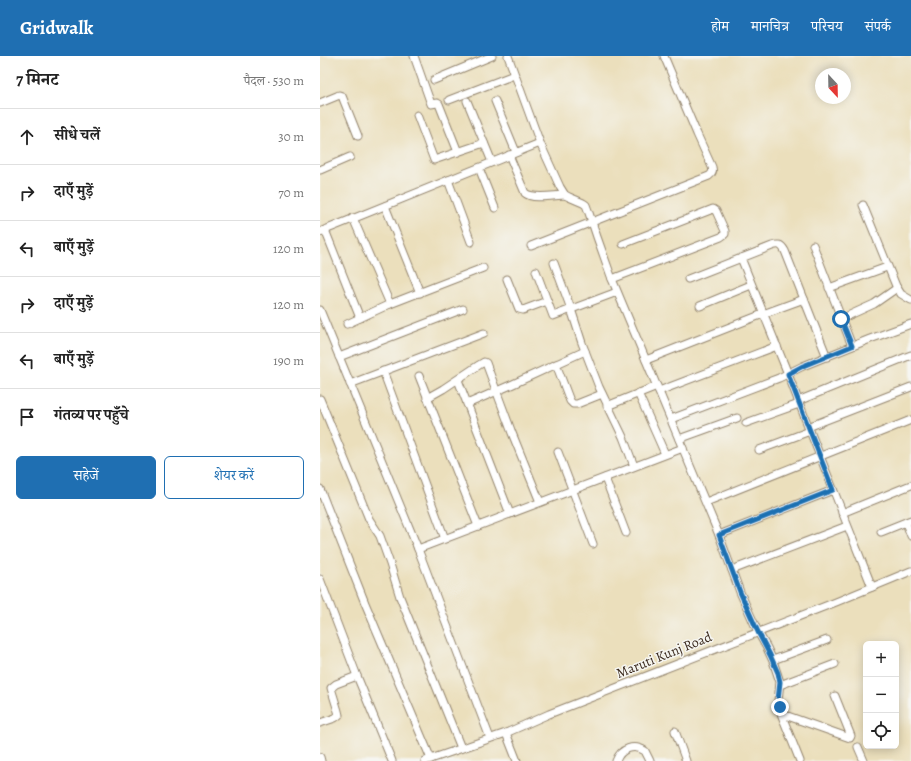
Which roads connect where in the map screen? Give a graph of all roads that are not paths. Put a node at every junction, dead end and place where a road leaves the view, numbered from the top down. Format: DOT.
graph roads {
  1 [pos="414,56"];
  2 [pos="492,56"];
  3 [pos="508,56"];
  4 [pos="664,56"];
  5 [pos="514,75"];
  6 [pos="434,80"];
  7 [pos="449,100"];
  8 [pos="467,100"];
  9 [pos="495,101"];
  10 [pos="320,103"];
  11 [pos="417,115"];
  12 [pos="358,136"];
  13 [pos="484,143"];
  14 [pos="540,143"];
  15 [pos="458,152"];
  16 [pos="516,152"];
  17 [pos="509,155"];
  18 [pos="350,157"];
  19 [pos="492,162"];
  20 [pos="479,168"];
  21 [pos="320,170"];
  22 [pos="448,180"];
  23 [pos="565,195"];
  24 [pos="863,205"];
  25 [pos="385,206"];
  26 [pos="495,208"];
  27 [pos="353,218"];
  28 [pos="592,223"];
  29 [pos="322,231"];
  30 [pos="471,242"];
  31 [pos="622,244"];
  32 [pos="813,245"];
  33 [pos="531,246"];
  34 [pos="741,258"];
  35 [pos="554,263"];
  36 [pos="887,267"];
  37 [pos="484,268"];
  38 [pos="536,271"];
  39 [pos="507,279"];
  40 [pos="612,279"];
  41 [pos="688,279"];
  42 [pos="751,285"];
  43 [pos="829,288"];
  44 [pos="897,288"];
  45 [pos="617,292"];
  46 [pos="420,293"];
  47 [pos="804,299"];
  48 [pos="911,300"];
  49 [pos="547,302"];
  50 [pos="390,304"];
  51 [pos="700,306"];
  52 [pos="462,308"];
  53 [pos="571,309"];
  54 [pos="320,310"];
  55 [pos="763,314"];
  56 [pos="360,318"];
  57 [pos="841,319"];
  58 [pos="347,324"];
  59 [pos="911,324"];
  60 [pos="484,333"];
  61 [pos="777,346"];
  62 [pos="852,346"];
  63 [pos="585,351"];
  64 [pos="911,355"];
  65 [pos="339,357"];
  66 [pos="827,357"];
  67 [pos="646,360"];
  68 [pos="556,364"];
  69 [pos="384,371"];
  70 [pos="788,374"];
  71 [pos="419,376"];
  72 [pos="458,380"];
  73 [pos="350,384"];
  74 [pos="911,387"];
  75 [pos="658,388"];
  76 [pos="497,391"];
  77 [pos="638,393"];
  78 [pos="602,394"];
  79 [pos="427,398"];
  80 [pos="320,399"];
  81 [pos="798,402"];
  82 [pos="467,404"];
  83 [pos="607,406"];
  84 [pos="737,418"];
  85 [pos="671,419"];
  86 [pos="911,420"];
  87 [pos="746,423"];
  88 [pos="809,429"];
  89 [pos="679,439"];
  90 [pos="683,448"];
  91 [pos="759,450"];
  92 [pos="558,452"];
  93 [pos="665,454"];
  94 [pos="820,457"];
  95 [pos="634,466"];
  96 [pos="605,478"];
  97 [pos="911,485"];
  98 [pos="320,489"];
  99 [pos="573,490"];
  100 [pos="833,490"];
  101 [pos="540,502"];
  102 [pos="706,502"];
  103 [pos="842,513"];
  104 [pos="510,514"];
  105 [pos="908,521"];
  106 [pos="478,526"];
  107 [pos="847,526"];
  108 [pos="881,532"];
  109 [pos="626,534"];
  110 [pos="719,535"];
  111 [pos="911,536"];
  112 [pos="445,539"];
  113 [pos="593,544"];
  114 [pos="418,549"];
  115 [pos="732,570"];
  116 [pos="911,571"];
  117 [pos="321,583"];
  118 [pos="872,587"];
  119 [pos="758,632"];
  120 [pos="827,640"];
  121 [pos="772,660"];
  122 [pos="835,664"];
  123 [pos="357,676"];
  124 [pos="780,685"];
  125 [pos="835,696"];
  126 [pos="782,714"];
  127 [pos="320,723"];
  128 [pos="675,731"];
  129 [pos="506,733"];
  130 [pos="490,738"];
  131 [pos="858,747"];
  132 [pos="461,748"];
  133 [pos="320,758"];
  134 [pos="428,760"];
  135 [pos="321,761"];
  136 [pos="392,761"];
  137 [pos="517,761"];
  138 [pos="615,761"];
  139 [pos="650,761"];
  140 [pos="686,761"];
  141 [pos="800,761"];
  142 [pos="864,761"];
  1 -- 15 [label="street"];
  2 -- 6 [label="street"];
  3 -- 5 [label="street"];
  4 -- 28 [label="street"];
  5 -- 7 [label="street"];
  5 -- 14 [label="street"];
  8 -- 13 [label="street"];
  9 -- 16 [label="street"];
  10 -- 12 [label="street"];
  11 -- 15 [label="street"];
  13 -- 15 [label="street"];
  13 -- 19 [label="street"];
  14 -- 16 [label="street"];
  14 -- 23 [label="street"];
  16 -- 17 [label="street"];
  17 -- 19 [label="street"];
  17 -- 23 [label="street"];
  18 -- 21 [label="street"];
  19 -- 20 [label="street"];
  20 -- 22 [label="street"];
  20 -- 26 [label="street"];
  22 -- 25 [label="street"];
  22 -- 30 [label="street"];
  23 -- 28 [label="street"];
  24 -- 36 [label="street"];
  25 -- 27 [label="street"];
  25 -- 46 [label="street"];
  27 -- 29 [label="street"];
  27 -- 50 [label="street"];
  28 -- 33 [label="street"];
  28 -- 40 [label="street"];
  29 -- 56 [label="street"];
  31 -- 40 [label="street"];
  32 -- 43 [label="street"];
  34 -- 41 [label="street"];
  34 -- 42 [label="street"];
  34 -- 47 [label="street"];
  35 -- 53 [label="street"];
  36 -- 43 [label="street"];
  36 -- 44 [label="street"];
  37 -- 46 [label="street"];
  38 -- 49 [label="street"];
  39 -- 49 [label="street"];
  40 -- 45 [label="street"];
  42 -- 51 [label="street"];
  42 -- 55 [label="street"];
  43 -- 57 [label="street"];
  44 -- 48 [label="street"];
  44 -- 57 [label="street"];
  45 -- 53 [label="street"];
  45 -- 67 [label="street"];
  46 -- 50 [label="street"];
  47 -- 55 [label="street"];
  47 -- 66 [label="street"];
  49 -- 53 [label="street"];
  50 -- 56 [label="street"];
  52 -- 65 [label="street"];
  53 -- 63 [label="street"];
  54 -- 65 [label="street"];
  55 -- 61 [label="street"];
  55 -- 67 [label="street"];
  56 -- 58 [label="street"];
  57 -- 62 [label="street"];
  59 -- 62 [label="street"];
  60 -- 69 [label="street"];
  61 -- 70 [label="street"];
  61 -- 75 [label="street"];
  62 -- 66 [label="street"];
  63 -- 68 [label="street"];
  63 -- 78 [label="street"];
  64 -- 81 [label="street"];
  65 -- 73 [label="street"];
  66 -- 70 [label="street"];
  67 -- 75 [label="street"];
  68 -- 76 [label="street"];
  68 -- 78 [label="street"];
  69 -- 73 [label="street"];
  69 -- 112 [label="street"];
  70 -- 81 [label="street"];
  70 -- 85 [label="street"];
  71 -- 79 [label="street"];
  72 -- 76 [label="street"];
  72 -- 79 [label="street"];
  72 -- 82 [label="street"];
  73 -- 114 [label="street"];
  74 -- 88 [label="street"];
  75 -- 77 [label="street"];
  75 -- 85 [label="street"];
  76 -- 82 [label="street"];
  76 -- 101 [label="street"];
  77 -- 83 [label="street"];
  77 -- 93 [label="street"];
  78 -- 83 [label="street"];
  79 -- 106 [label="street"];
  80 -- 132 [label="street"];
  81 -- 87 [label="street"];
  81 -- 88 [label="street"];
  82 -- 104 [label="street"];
  83 -- 95 [label="street"];
  84 -- 89 [label="street"];
  85 -- 89 [label="street"];
  86 -- 94 [label="street"];
  88 -- 91 [label="street"];
  88 -- 94 [label="street"];
  89 -- 90 [label="street"];
  90 -- 93 [label="street"];
  90 -- 102 [label="street"];
  92 -- 99 [label="street"];
  93 -- 95 [label="street"];
  94 -- 100 [label="street"];
  94 -- 102 [label="street"];
  95 -- 96 [label="street"];
  96 -- 99 [label="street"];
  96 -- 109 [label="street"];
  97 -- 103 [label="street"];
  98 -- 134 [label="street"];
  99 -- 101 [label="street"];
  99 -- 113 [label="street"];
  100 -- 103 [label="street"];
  100 -- 110 [label="street"];
  101 -- 104 [label="street"];
  102 -- 110 [label="street"];
  103 -- 107 [label="street"];
  104 -- 106 [label="street"];
  105 -- 108 [label="street"];
  105 -- 111 [label="street"];
  106 -- 112 [label="street"];
  107 -- 115 [label="street"];
  107 -- 118 [label="street"];
  110 -- 115 [label="street"];
  112 -- 114 [label="street"];
  114 -- 130 [label="street"];
  115 -- 119 [label="street"];
  116 -- 118 [label="street, Maruti Kunj Road"];
  117 -- 123 [label="street"];
  118 -- 119 [label="street, Maruti Kunj Road"];
  119 -- 121 [label="street"];
  119 -- 129 [label="street, Maruti Kunj Road"];
  120 -- 121 [label="street"];
  121 -- 124 [label="street"];
  122 -- 124 [label="street"];
  123 -- 127 [label="street"];
  123 -- 136 [label="street"];
  124 -- 126 [label="street"];
  125 -- 126 [label="street"];
  126 -- 141 [label="street"];
  128 -- 140 [label="street"];
  129 -- 130 [label="street, Maruti Kunj Road"];
  129 -- 137 [label="street"];
  130 -- 132 [label="street, Maruti Kunj Road"];
  131 -- 142 [label="street"];
  132 -- 134 [label="street, Maruti Kunj Road"];
  133 -- 135 [label="street"];
  138 -- 139 [label="street"];
}
